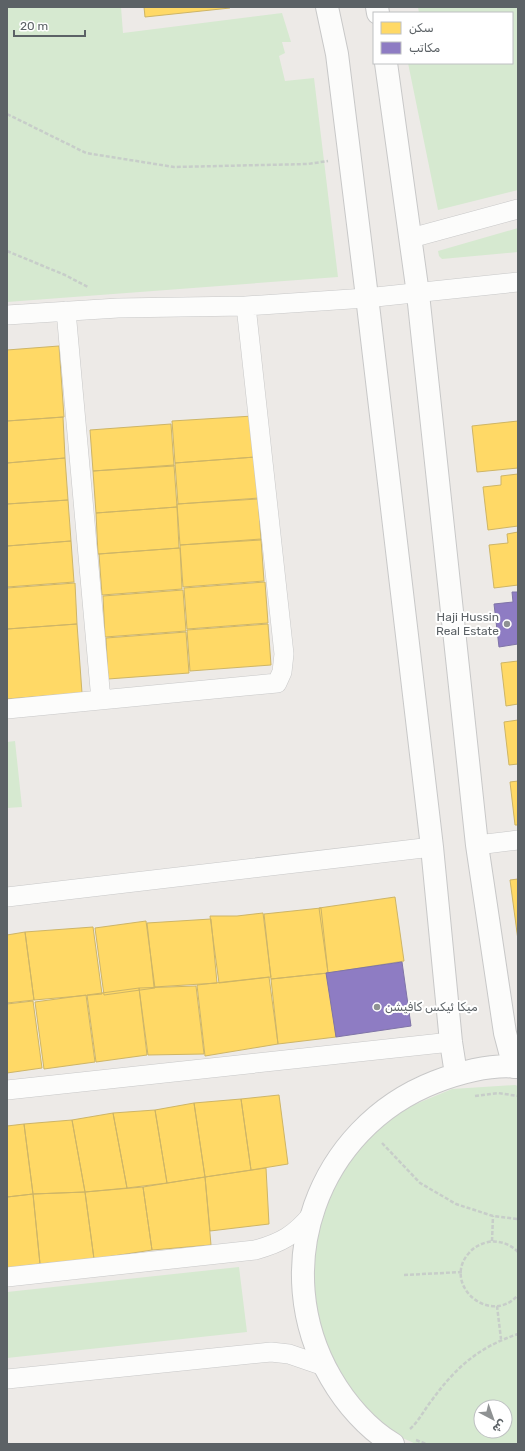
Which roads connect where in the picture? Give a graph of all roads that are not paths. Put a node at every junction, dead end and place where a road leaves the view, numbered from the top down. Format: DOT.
graph roads {
  1 [pos="326,7"];
  2 [pos="386,64"];
  3 [pos="518,210"];
  4 [pos="411,238"];
  5 [pos="518,282"];
  6 [pos="418,294"];
  7 [pos="366,298"];
  8 [pos="246,306"];
  9 [pos="66,312"];
  10 [pos="7,315"];
  11 [pos="101,700"];
  12 [pos="7,709"];
  13 [pos="518,840"];
  14 [pos="477,845"];
  15 [pos="432,847"];
  16 [pos="7,897"];
  17 [pos="511,1032"];
  18 [pos="451,1042"];
  19 [pos="516,1067"];
  20 [pos="456,1074"];
  21 [pos="7,1090"];
  22 [pos="312,1214"];
  23 [pos="7,1277"];
  24 [pos="324,1366"];
  25 [pos="7,1379"];
  26 [pos="368,1434"];
  27 [pos="400,1438"];
  1 -- 7 [label="street"];
  2 -- 4 [label="street"];
  3 -- 4 [label="street"];
  4 -- 6 [label="street"];
  5 -- 6 [label="street"];
  6 -- 7 [label="street"];
  6 -- 14 [label="street"];
  7 -- 8 [label="street"];
  7 -- 15 [label="street"];
  8 -- 9 [label="street"];
  8 -- 11 [label="street"];
  9 -- 10 [label="street"];
  9 -- 11 [label="street"];
  11 -- 12 [label="street"];
  13 -- 14 [label="street"];
  14 -- 17 [label="street"];
  15 -- 16 [label="street"];
  15 -- 18 [label="street"];
  17 -- 19 [label="street"];
  18 -- 20 [label="street"];
  18 -- 21 [label="street"];
  19 -- 20 [label="street"];
  20 -- 22 [label="street"];
  22 -- 23 [label="street"];
  22 -- 24 [label="street"];
  24 -- 25 [label="street"];
  24 -- 26 [label="street"];
  26 -- 27 [label="street"];
}
